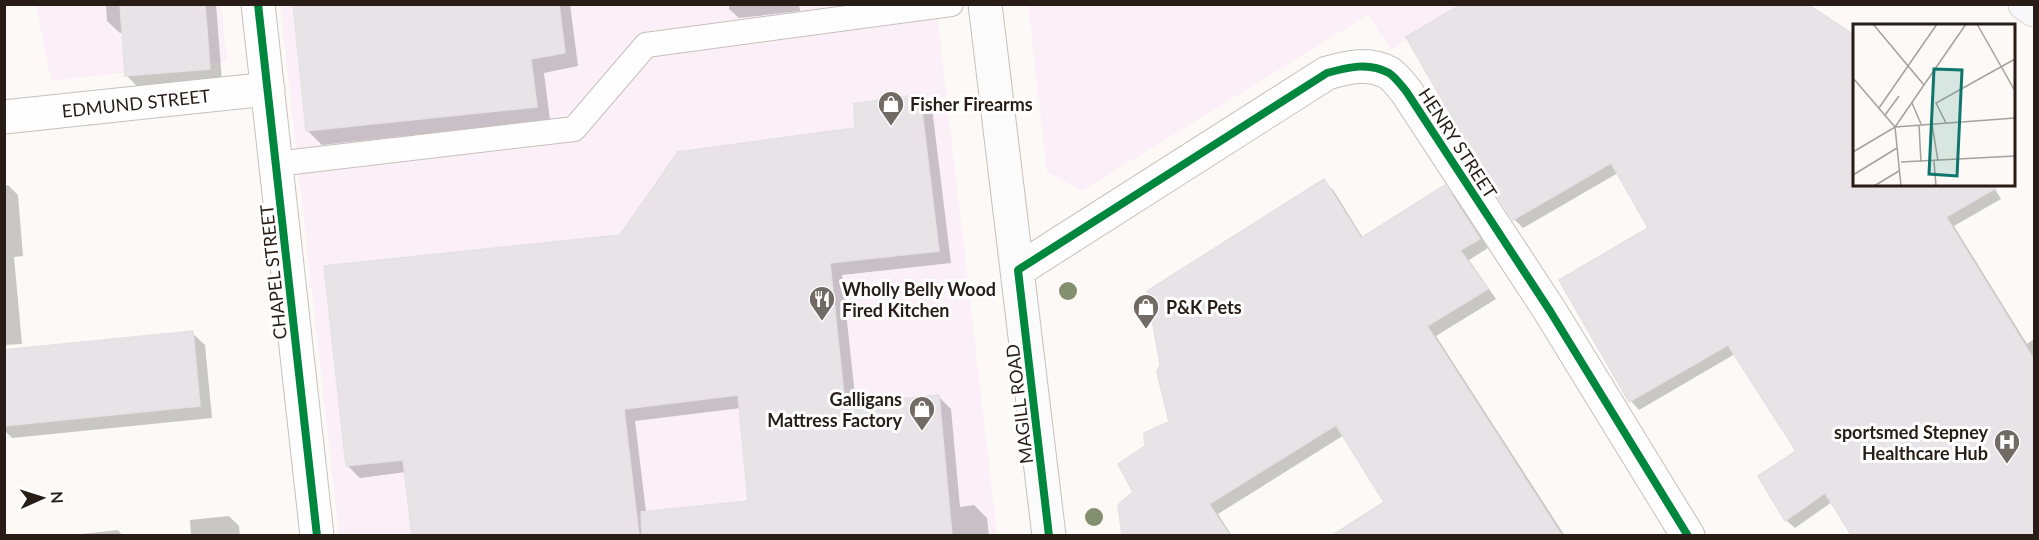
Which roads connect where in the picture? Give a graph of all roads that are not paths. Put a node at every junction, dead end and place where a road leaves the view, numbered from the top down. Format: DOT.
graph roads {
  1 [pos="258,4"];
  2 [pos="951,4"];
  3 [pos="985,4"];
  4 [pos="2025,4"];
  5 [pos="2034,10"];
  6 [pos="268,89"];
  7 [pos="4,117"];
  8 [pos="276,164"];
  9 [pos="1018,270"];
  10 [pos="317,536"];
  11 [pos="1049,536"];
  12 [pos="1688,536"];
  1 -- 6 [label="street, CHAPEL STREET"];
  2 -- 8 [label="lane"];
  3 -- 9 [label="main road, MAGILL ROAD"];
  4 -- 5 [label="main road"];
  6 -- 7 [label="street, EDMUND STREET"];
  6 -- 8 [label="street, CHAPEL STREET"];
  8 -- 10 [label="street, CHAPEL STREET"];
  9 -- 11 [label="main road, MAGILL ROAD"];
  9 -- 12 [label="street, HENRY STREET"];
}
